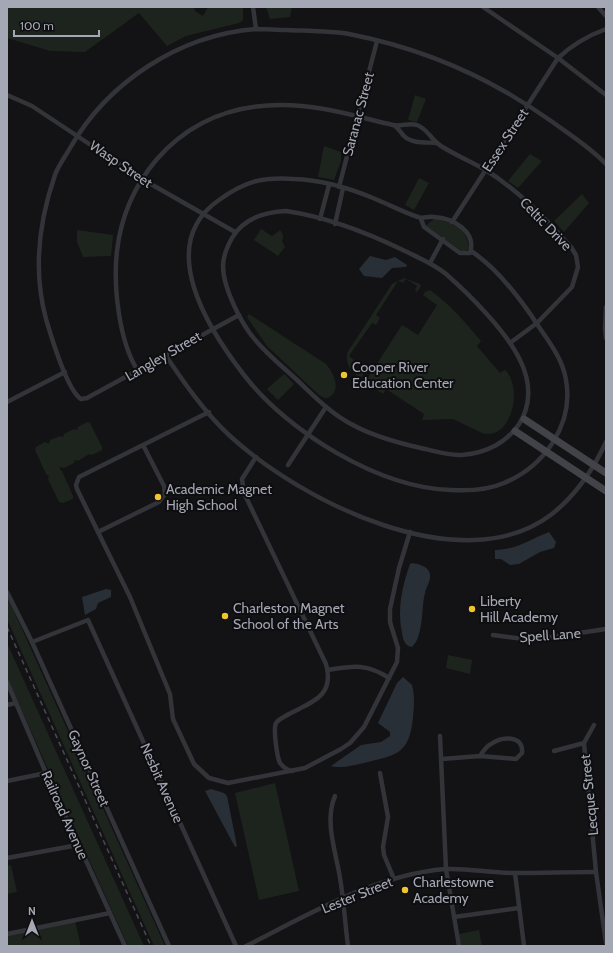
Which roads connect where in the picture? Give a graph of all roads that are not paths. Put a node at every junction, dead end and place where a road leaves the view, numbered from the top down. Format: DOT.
graph roads {
  1 [pos="253,7"];
  2 [pos="483,7"];
  3 [pos="598,7"];
  4 [pos="606,16"];
  5 [pos="256,29"];
  6 [pos="606,29"];
  7 [pos="378,41"];
  8 [pos="558,58"];
  9 [pos="7,95"];
  10 [pos="606,95"];
  11 [pos="528,104"];
  12 [pos="358,115"];
  13 [pos="395,126"];
  14 [pos="78,135"];
  15 [pos="436,143"];
  16 [pos="606,164"];
  17 [pos="486,170"];
  18 [pos="142,179"];
  19 [pos="329,185"];
  20 [pos="341,188"];
  21 [pos="203,214"];
  22 [pos="320,219"];
  23 [pos="421,219"];
  24 [pos="452,222"];
  25 [pos="335,224"];
  26 [pos="236,232"];
  27 [pos="443,239"];
  28 [pos="471,251"];
  29 [pos="430,263"];
  30 [pos="606,309"];
  31 [pos="239,315"];
  32 [pos="537,324"];
  33 [pos="213,330"];
  34 [pos="606,338"];
  35 [pos="510,343"];
  36 [pos="166,356"];
  37 [pos="138,371"];
  38 [pos="65,372"];
  39 [pos="7,402"];
  40 [pos="326,407"];
  41 [pos="209,412"];
  42 [pos="524,419"];
  43 [pos="515,431"];
  44 [pos="308,434"];
  45 [pos="555,440"];
  46 [pos="606,442"];
  47 [pos="143,445"];
  48 [pos="546,451"];
  49 [pos="256,457"];
  50 [pos="288,465"];
  51 [pos="595,466"];
  52 [pos="606,473"];
  53 [pos="587,478"];
  54 [pos="606,491"];
  55 [pos="98,532"];
  56 [pos="410,532"];
  57 [pos="7,592"];
  58 [pos="606,629"];
  59 [pos="494,635"];
  60 [pos="32,642"];
  61 [pos="327,670"];
  62 [pos="389,678"];
  63 [pos="7,682"];
  64 [pos="16,703"];
  65 [pos="7,705"];
  66 [pos="594,725"];
  67 [pos="440,736"];
  68 [pos="584,743"];
  69 [pos="554,751"];
  70 [pos="480,756"];
  71 [pos="442,760"];
  72 [pos="293,771"];
  73 [pos="46,773"];
  74 [pos="380,773"];
  75 [pos="7,781"];
  76 [pos="335,796"];
  77 [pos="78,845"];
  78 [pos="7,858"];
  79 [pos="446,869"];
  80 [pos="596,872"];
  81 [pos="515,873"];
  82 [pos="394,879"];
  83 [pos="342,899"];
  84 [pos="519,908"];
  85 [pos="110,913"];
  86 [pos="454,917"];
  87 [pos="7,934"];
  88 [pos="606,943"];
  89 [pos="125,946"];
  90 [pos="170,946"];
  91 [pos="236,946"];
  92 [pos="246,946"];
  93 [pos="348,946"];
  94 [pos="460,946"];
  95 [pos="524,946"];
  1 -- 5 [label="street"];
  2 -- 8 [label="street"];
  3 -- 4 [label="street"];
  5 -- 7 [label="street"];
  5 -- 14 [label="street"];
  6 -- 8 [label="street, Essex Street"];
  7 -- 11 [label="street"];
  7 -- 12 [label="street, Saranac Street"];
  8 -- 10 [label="street"];
  8 -- 11 [label="street, Essex Street"];
  9 -- 14 [label="street, Wasp Street"];
  11 -- 16 [label="street"];
  11 -- 17 [label="street, Essex Street"];
  12 -- 13 [label="street, Celtic Drive"];
  12 -- 18 [label="street, Celtic Drive"];
  12 -- 20 [label="street, Saranac Street"];
  13 -- 15 [label="street, Celtic Drive"];
  13 -- 15 [label="street, Celtic Drive"];
  14 -- 18 [label="street, Wasp Street"];
  14 -- 38 [label="street"];
  15 -- 17 [label="street, Celtic Drive"];
  17 -- 24 [label="street, Essex Street"];
  17 -- 32 [label="street, Celtic Drive"];
  18 -- 21 [label="street, Wasp Street"];
  18 -- 37 [label="street, Celtic Drive"];
  19 -- 20 [label="street"];
  19 -- 21 [label="street"];
  19 -- 22 [label="street"];
  20 -- 23 [label="street"];
  20 -- 25 [label="street, Saranac Street"];
  21 -- 26 [label="street, Wasp Street"];
  21 -- 33 [label="street"];
  22 -- 25 [label="street"];
  22 -- 26 [label="street"];
  23 -- 24 [label="street"];
  23 -- 27 [label="street"];
  24 -- 28 [label="street"];
  25 -- 29 [label="street"];
  26 -- 31 [label="street"];
  27 -- 28 [label="street"];
  27 -- 29 [label="street"];
  28 -- 32 [label="street"];
  29 -- 35 [label="street"];
  30 -- 34 [label="street"];
  31 -- 33 [label="street, Langley Street"];
  31 -- 40 [label="street"];
  32 -- 35 [label="street, Celtic Drive"];
  32 -- 45 [label="street"];
  33 -- 36 [label="street, Langley Street"];
  33 -- 44 [label="street"];
  35 -- 42 [label="street"];
  36 -- 37 [label="street, Langley Street"];
  36 -- 41 [label="street"];
  37 -- 38 [label="street, Langley Street"];
  38 -- 39 [label="street"];
  40 -- 43 [label="street"];
  40 -- 44 [label="street"];
  41 -- 47 [label="street"];
  41 -- 49 [label="street"];
  42 -- 43 [label="street"];
  42 -- 45 [label="street"];
  43 -- 48 [label="street"];
  44 -- 48 [label="street"];
  44 -- 50 [label="street"];
  45 -- 48 [label="street"];
  45 -- 51 [label="street"];
  46 -- 51 [label="street"];
  47 -- 55 [label="street"];
  47 -- 55 [label="street"];
  48 -- 53 [label="street"];
  49 -- 56 [label="street"];
  49 -- 61 [label="street"];
  51 -- 52 [label="street"];
  51 -- 53 [label="street"];
  53 -- 54 [label="street"];
  53 -- 56 [label="street"];
  55 -- 72 [label="street"];
  56 -- 62 [label="street"];
  57 -- 60 [label="street, Gaynor Street"];
  58 -- 59 [label="street, Spell Lane"];
  60 -- 90 [label="street, Gaynor Street"];
  60 -- 91 [label="street, Nesbit Avenue"];
  61 -- 62 [label="street"];
  61 -- 72 [label="street"];
  62 -- 72 [label="street"];
  63 -- 64 [label="street, Railroad Avenue"];
  64 -- 65 [label="street"];
  64 -- 73 [label="street, Railroad Avenue"];
  66 -- 68 [label="street"];
  67 -- 71 [label="street"];
  68 -- 69 [label="street"];
  68 -- 80 [label="street, Lecque Street"];
  70 -- 70 [label="street"];
  70 -- 71 [label="street"];
  71 -- 79 [label="street"];
  73 -- 75 [label="street"];
  73 -- 77 [label="street, Railroad Avenue"];
  74 -- 82 [label="street"];
  76 -- 83 [label="street"];
  77 -- 78 [label="street"];
  77 -- 85 [label="street, Railroad Avenue"];
  79 -- 81 [label="street, Lester Street"];
  79 -- 82 [label="street, Lester Street"];
  79 -- 86 [label="street"];
  80 -- 81 [label="street, Lester Street"];
  80 -- 88 [label="street, Lecque Street"];
  81 -- 84 [label="street"];
  82 -- 83 [label="street, Lester Street"];
  83 -- 92 [label="street, Lester Street"];
  83 -- 93 [label="street"];
  84 -- 86 [label="street"];
  84 -- 95 [label="street"];
  85 -- 87 [label="street"];
  85 -- 89 [label="street, Railroad Avenue"];
  86 -- 94 [label="street"];
}
